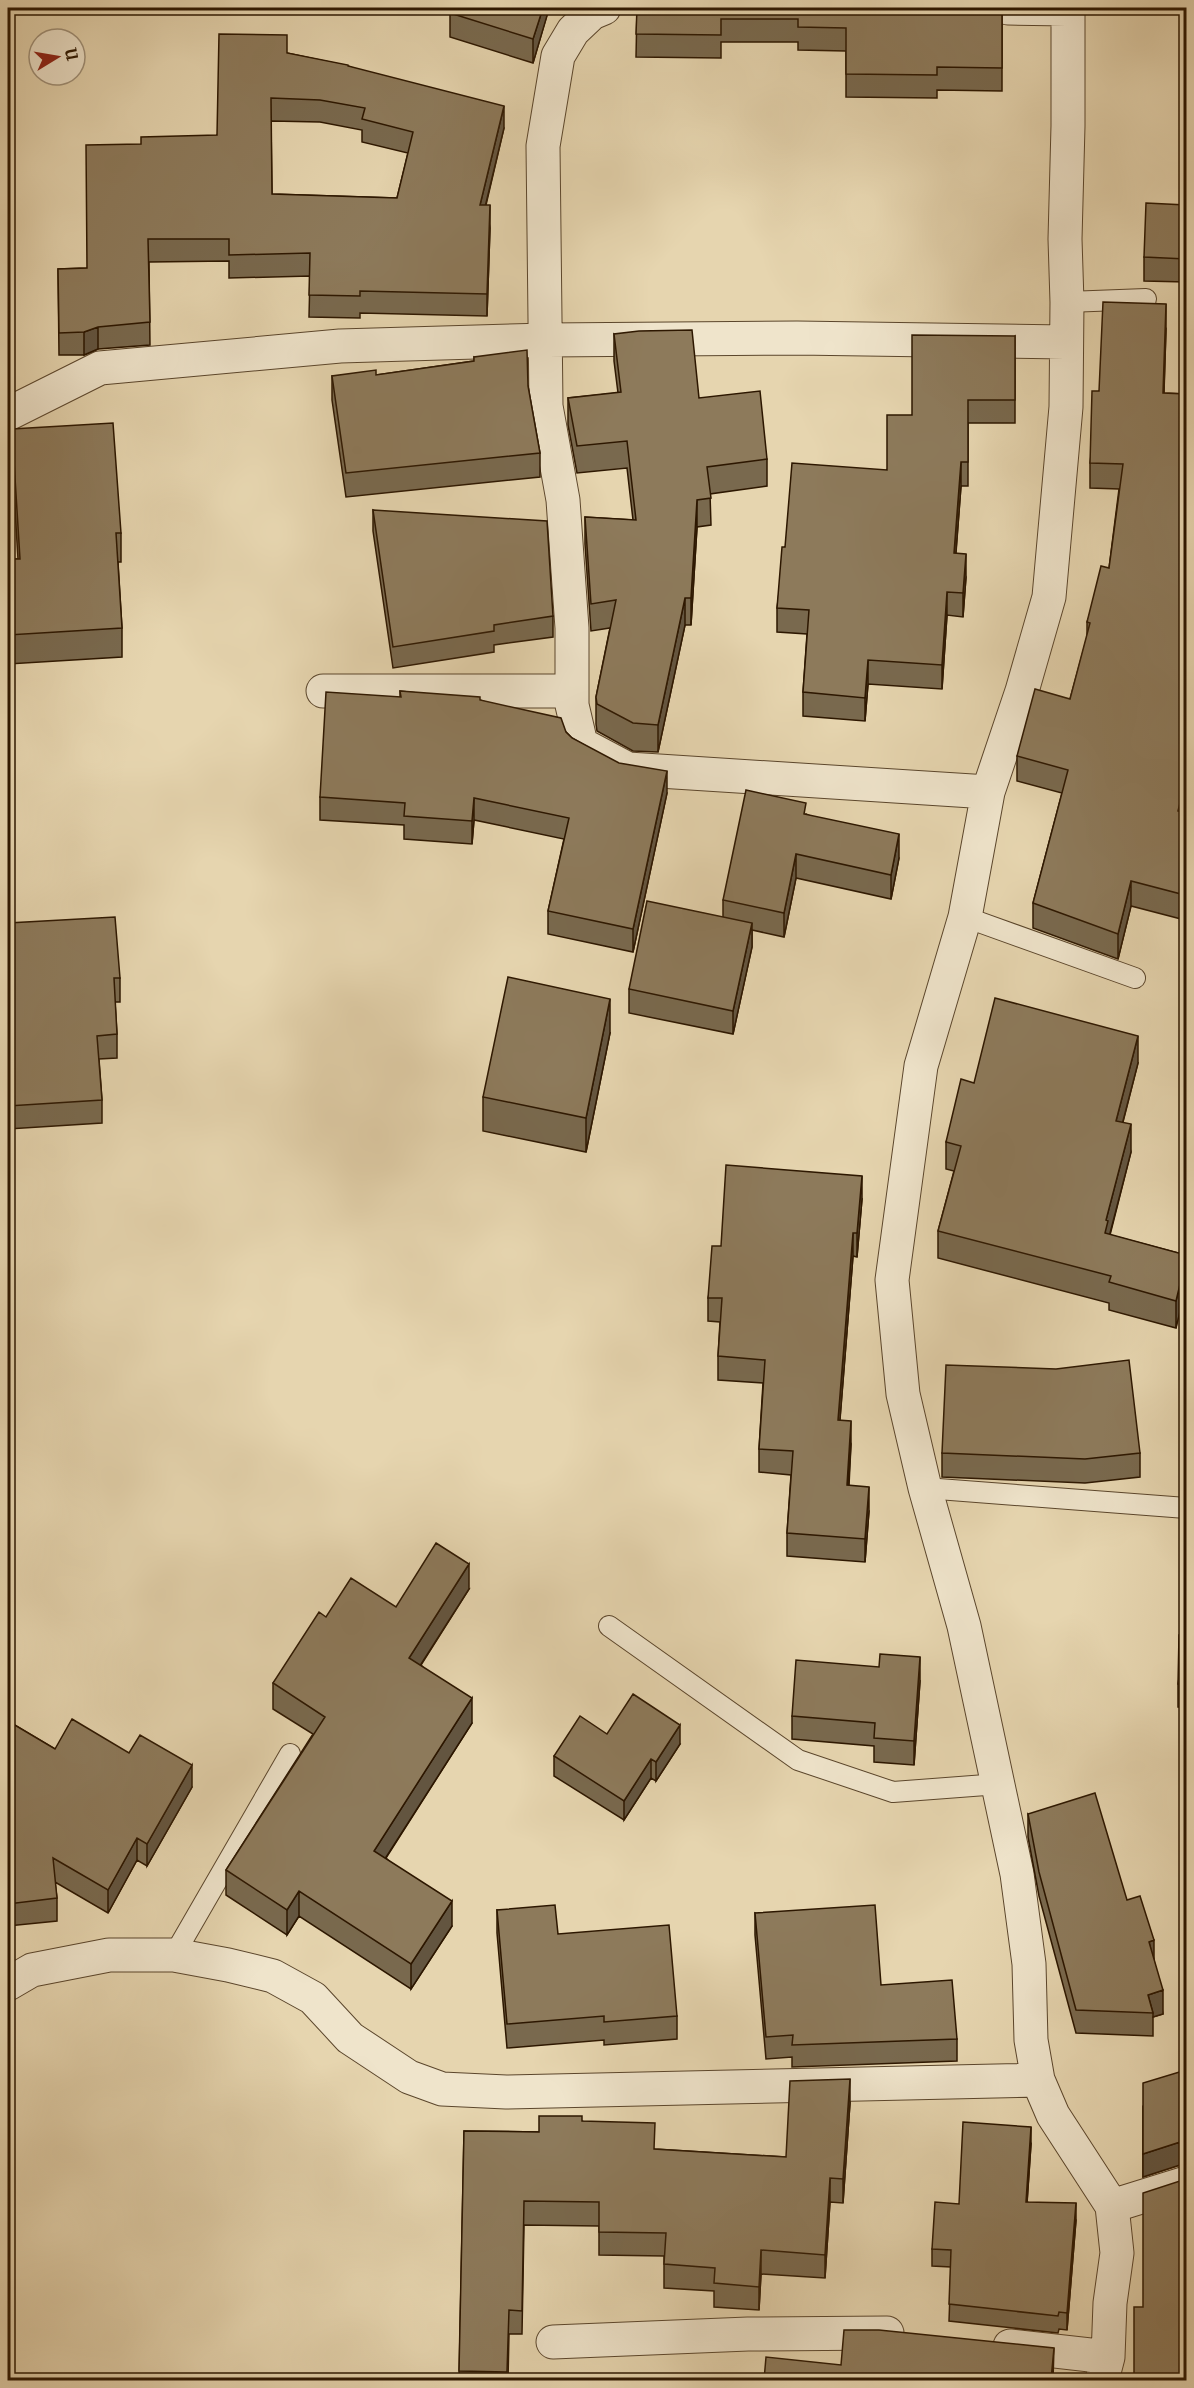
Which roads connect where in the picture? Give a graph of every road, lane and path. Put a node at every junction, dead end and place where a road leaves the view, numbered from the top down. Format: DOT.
graph roads {
  1 [pos="604,8"];
  2 [pos="1008,8"];
  3 [pos="1067,8"];
  4 [pos="1146,299"];
  5 [pos="1067,302"];
  6 [pos="547,340"];
  7 [pos="1065,342"];
  8 [pos="8,414"];
  9 [pos="323,691"];
  10 [pos="572,691"];
  11 [pos="988,792"];
  12 [pos="965,917"];
  13 [pos="1135,978"];
  14 [pos="925,1488"];
  15 [pos="1186,1508"];
  16 [pos="609,1626"];
  17 [pos="290,1754"];
  18 [pos="999,1785"];
  19 [pos="174,1955"];
  20 [pos="8,1984"];
  21 [pos="1038,2080"];
  22 [pos="1186,2183"];
  23 [pos="1112,2206"];
  24 [pos="914,2336"];
  25 [pos="553,2342"];
  26 [pos="982,2343"];
  27 [pos="1105,2368"];
  1 -- 6 [label="street"];
  2 -- 3 [label="street"];
  3 -- 5 [label="street"];
  4 -- 5 [label="lane"];
  5 -- 7 [label="street"];
  6 -- 7 [label="street"];
  6 -- 8 [label="street"];
  6 -- 10 [label="street"];
  7 -- 11 [label="street"];
  9 -- 10 [label="street"];
  10 -- 11 [label="street"];
  11 -- 12 [label="street"];
  12 -- 13 [label="lane"];
  12 -- 14 [label="street"];
  14 -- 15 [label="lane"];
  14 -- 18 [label="street"];
  16 -- 18 [label="lane"];
  17 -- 19 [label="lane"];
  18 -- 21 [label="street"];
  19 -- 20 [label="street"];
  19 -- 21 [label="street"];
  21 -- 23 [label="street"];
  22 -- 23 [label="street"];
  23 -- 27 [label="street"];
  24 -- 25 [label="street"];
  26 -- 27 [label="street"];
}
